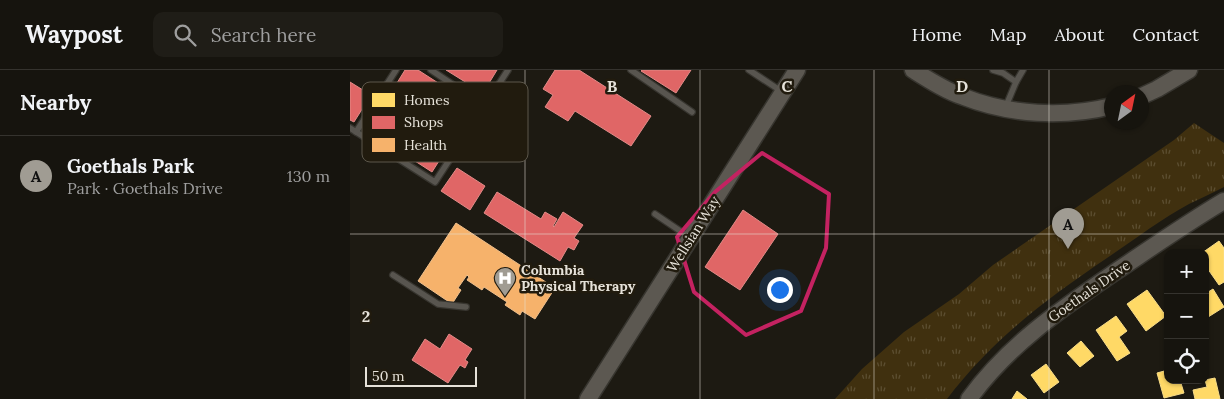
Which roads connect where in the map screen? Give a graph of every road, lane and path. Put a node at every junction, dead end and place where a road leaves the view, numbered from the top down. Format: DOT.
graph roads {
  1 [pos="396,70"];
  2 [pos="431,70"];
  3 [pos="508,70"];
  4 [pos="631,70"];
  5 [pos="749,70"];
  6 [pos="797,70"];
  7 [pos="913,70"];
  8 [pos="993,70"];
  9 [pos="1024,70"];
  10 [pos="1189,70"];
  11 [pos="388,82"];
  12 [pos="449,82"];
  13 [pos="500,82"];
  14 [pos="1016,82"];
  15 [pos="1149,92"];
  16 [pos="783,93"];
  17 [pos="1104,107"];
  18 [pos="1006,108"];
  19 [pos="692,112"];
  20 [pos="362,123"];
  21 [pos="350,128"];
  22 [pos="356,132"];
  23 [pos="362,136"];
  24 [pos="403,162"];
  25 [pos="448,162"];
  26 [pos="1224,201"];
  27 [pos="655,214"];
  28 [pos="690,238"];
  29 [pos="393,276"];
  30 [pos="466,307"];
  31 [pos="588,399"];
  32 [pos="969,399"];
  1 -- 11 [label="lane"];
  2 -- 12 [label="lane"];
  3 -- 13 [label="lane"];
  4 -- 19 [label="lane"];
  5 -- 16 [label="lane"];
  6 -- 16 [label="main road, Wellsian Way"];
  7 -- 18 [label="main road"];
  8 -- 14 [label="lane"];
  9 -- 14 [label="lane"];
  10 -- 15 [label="main road"];
  14 -- 18 [label="lane"];
  16 -- 28 [label="main road, Wellsian Way"];
  17 -- 18 [label="main road"];
  20 -- 22 [label="lane"];
  21 -- 22 [label="lane"];
  22 -- 23 [label="lane"];
  24 -- 25 [label="lane"];
  26 -- 32 [label="main road, Goethals Drive"];
  27 -- 28 [label="lane"];
  28 -- 31 [label="main road, Wellsian Way"];
  29 -- 30 [label="lane"];
}
